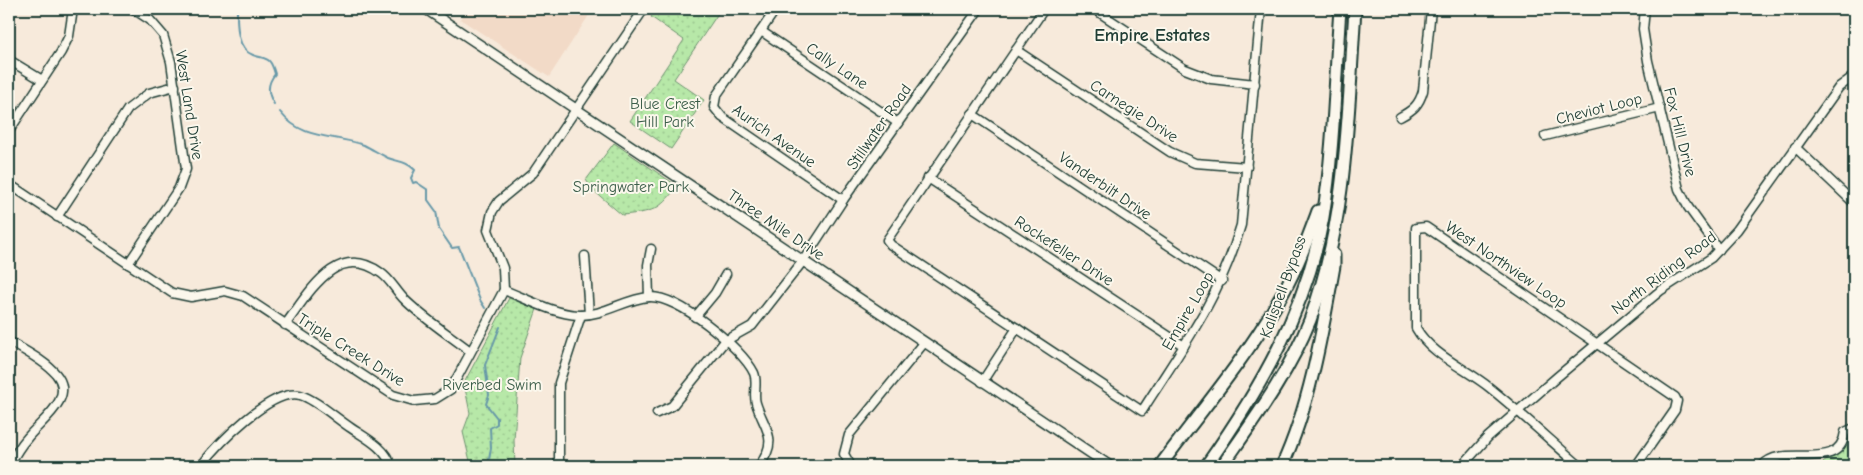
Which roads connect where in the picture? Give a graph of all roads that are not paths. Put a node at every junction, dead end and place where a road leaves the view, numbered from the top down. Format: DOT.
graph roads {
  1 [pos="73,9"];
  2 [pos="133,9"];
  3 [pos="426,9"];
  4 [pos="644,9"];
  5 [pos="776,9"];
  6 [pos="979,9"];
  7 [pos="1044,9"];
  8 [pos="1094,9"];
  9 [pos="1261,9"];
  10 [pos="1340,9"];
  11 [pos="1355,9"];
  12 [pos="1431,9"];
  13 [pos="1645,9"];
  14 [pos="761,31"];
  15 [pos="1016,50"];
  16 [pos="9,60"];
  17 [pos="1854,76"];
  18 [pos="42,80"];
  19 [pos="1255,84"];
  20 [pos="175,86"];
  21 [pos="1660,108"];
  22 [pos="577,110"];
  23 [pos="972,114"];
  24 [pos="1400,117"];
  25 [pos="898,123"];
  26 [pos="9,130"];
  27 [pos="1545,136"];
  28 [pos="1795,147"];
  29 [pos="1247,167"];
  30 [pos="928,178"];
  31 [pos="9,184"];
  32 [pos="1325,191"];
  33 [pos="843,200"];
  34 [pos="1854,203"];
  35 [pos="57,217"];
  36 [pos="1333,238"];
  37 [pos="651,249"];
  38 [pos="1719,250"];
  39 [pos="585,256"];
  40 [pos="803,262"];
  41 [pos="128,264"];
  42 [pos="726,274"];
  43 [pos="1222,281"];
  44 [pos="504,290"];
  45 [pos="649,297"];
  46 [pos="585,315"];
  47 [pos="695,317"];
  48 [pos="285,325"];
  49 [pos="1017,328"];
  50 [pos="9,340"];
  51 [pos="725,341"];
  52 [pos="924,343"];
  53 [pos="1596,343"];
  54 [pos="1184,346"];
  55 [pos="470,351"];
  56 [pos="982,382"];
  57 [pos="1517,411"];
  58 [pos="657,413"];
  59 [pos="1854,428"];
  60 [pos="9,466"];
  61 [pos="201,466"];
  62 [pos="391,466"];
  63 [pos="559,466"];
  64 [pos="760,466"];
  65 [pos="851,466"];
  66 [pos="1110,466"];
  67 [pos="1160,466"];
  68 [pos="1206,466"];
  69 [pos="1222,466"];
  70 [pos="1282,466"];
  71 [pos="1462,466"];
  72 [pos="1580,466"];
  73 [pos="1636,466"];
  74 [pos="1762,466"];
  1 -- 18 [label="street"];
  2 -- 20 [label="street, West Land Drive"];
  3 -- 22 [label="main road, Three Mile Drive"];
  4 -- 22 [label="street"];
  5 -- 14 [label="street, Aurich Avenue"];
  6 -- 25 [label="street, Stillwater Road"];
  7 -- 15 [label="street, Empire Loop"];
  8 -- 19 [label="street"];
  9 -- 19 [label="street, Empire Loop"];
  10 -- 32 [label="highway, Kalispell Bypass"];
  11 -- 36 [label="highway, Kalispell Bypass"];
  12 -- 24 [label="street"];
  13 -- 21 [label="street, Fox Hill Drive"];
  14 -- 25 [label="street, Cally Lane"];
  14 -- 33 [label="street, Aurich Avenue"];
  15 -- 23 [label="street, Empire Loop"];
  15 -- 29 [label="street, Carnegie Drive"];
  16 -- 18 [label="street"];
  17 -- 28 [label="street, North Riding Road"];
  18 -- 26 [label="street"];
  19 -- 29 [label="street, Empire Loop"];
  20 -- 35 [label="street"];
  20 -- 41 [label="street, West Land Drive"];
  21 -- 27 [label="street, Cheviot Loop"];
  21 -- 38 [label="street, Fox Hill Drive"];
  22 -- 40 [label="main road, Three Mile Drive"];
  22 -- 44 [label="street"];
  23 -- 30 [label="street, Empire Loop"];
  23 -- 43 [label="street, Vanderbilt Drive"];
  25 -- 33 [label="street, Stillwater Road"];
  28 -- 34 [label="street"];
  28 -- 38 [label="street, North Riding Road"];
  29 -- 43 [label="street, Empire Loop"];
  30 -- 49 [label="street, Empire Loop"];
  30 -- 54 [label="street, Rockefeller Drive"];
  31 -- 35 [label="street, Triple Creek Drive"];
  32 -- 67 [label="highway"];
  32 -- 68 [label="highway, Kalispell Bypass"];
  33 -- 40 [label="street, Stillwater Road"];
  35 -- 41 [label="street, Triple Creek Drive"];
  36 -- 69 [label="highway, Kalispell Bypass"];
  36 -- 70 [label="highway"];
  37 -- 45 [label="street"];
  38 -- 53 [label="street, North Riding Road"];
  39 -- 46 [label="street"];
  40 -- 51 [label="street, Stillwater Road"];
  40 -- 52 [label="main road, Three Mile Drive"];
  41 -- 48 [label="street, Triple Creek Drive"];
  42 -- 47 [label="street"];
  43 -- 54 [label="street, Empire Loop"];
  44 -- 46 [label="street"];
  44 -- 55 [label="street, Triple Creek Drive"];
  45 -- 46 [label="street"];
  45 -- 47 [label="street"];
  46 -- 63 [label="street"];
  47 -- 51 [label="street"];
  48 -- 55 [label="street, Triple Creek Drive"];
  48 -- 55 [label="street"];
  49 -- 54 [label="street, Empire Loop"];
  49 -- 56 [label="street"];
  50 -- 60 [label="street"];
  51 -- 58 [label="street"];
  51 -- 64 [label="street"];
  52 -- 56 [label="main road, Three Mile Drive"];
  52 -- 65 [label="street"];
  53 -- 57 [label="street, North Riding Road"];
  53 -- 57 [label="street, West Northview Loop"];
  53 -- 73 [label="street"];
  56 -- 66 [label="main road, Three Mile Drive"];
  57 -- 71 [label="street, North Riding Road"];
  57 -- 72 [label="street"];
  59 -- 74 [label="street"];
  61 -- 62 [label="street"];
}
